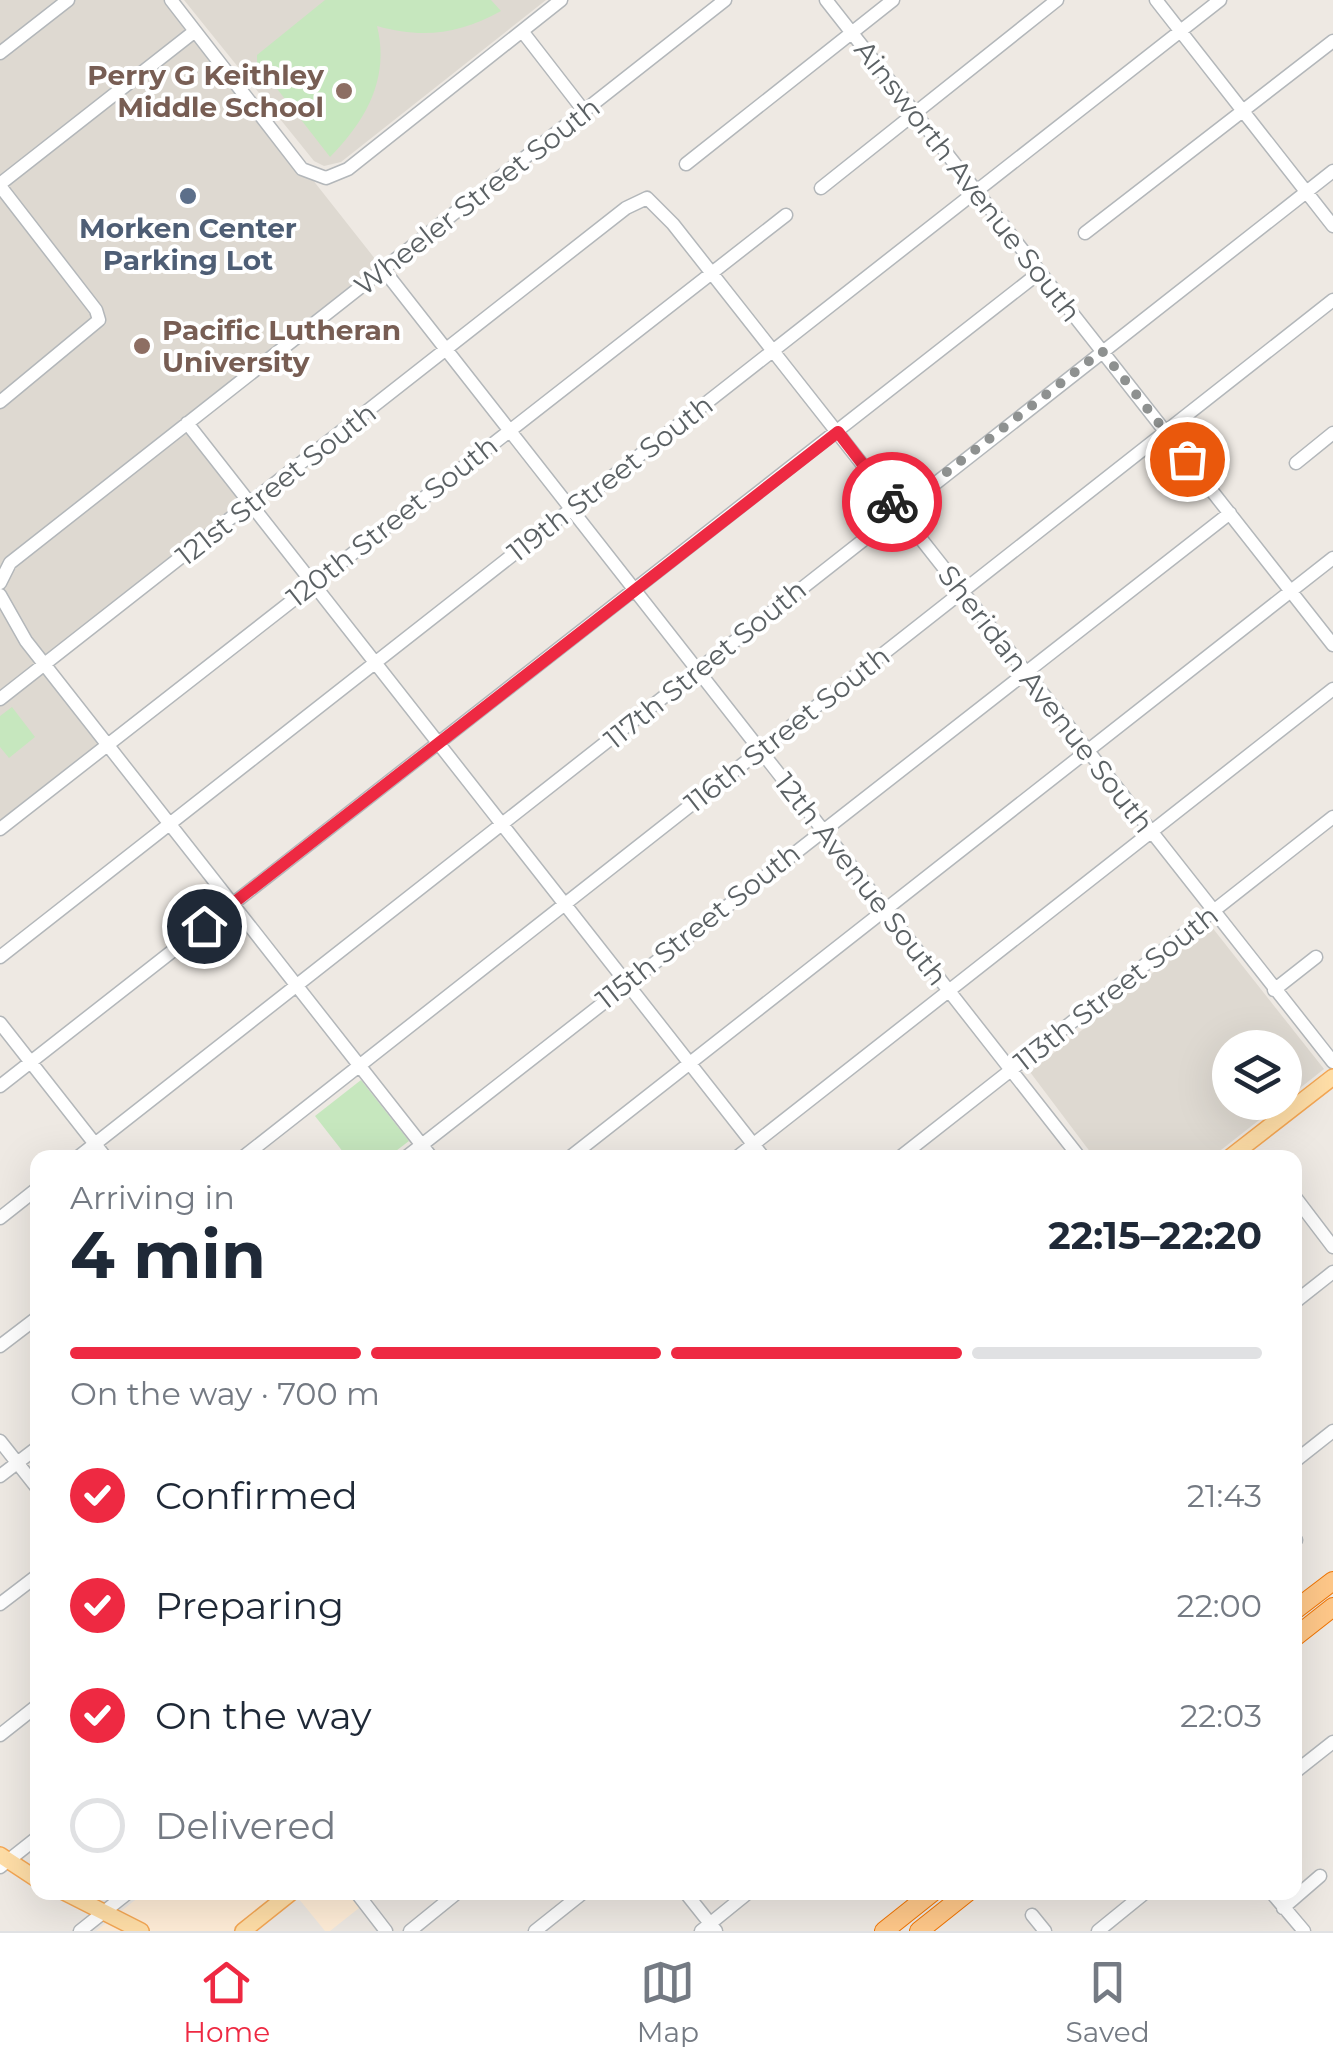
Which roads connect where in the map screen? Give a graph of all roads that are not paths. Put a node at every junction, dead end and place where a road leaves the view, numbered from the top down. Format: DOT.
graph roads {
  1 [pos="68,0"];
  2 [pos="170,0"];
  3 [pos="561,0"];
  4 [pos="725,0"];
  5 [pos="826,0"];
  6 [pos="893,0"];
  7 [pos="1057,0"];
  8 [pos="1156,0"];
  9 [pos="1220,0"];
  10 [pos="522,31"];
  11 [pos="1180,31"];
  12 [pos="195,32"];
  13 [pos="852,32"];
  14 [pos="1333,41"];
  15 [pos="0,53"];
  16 [pos="584,111"];
  17 [pos="1243,112"];
  18 [pos="915,113"];
  19 [pos="686,164"];
  20 [pos="1333,170"];
  21 [pos="0,185"];
  22 [pos="821,188"];
  23 [pos="976,191"];
  24 [pos="1306,192"];
  25 [pos="647,198"];
  26 [pos="786,215"];
  27 [pos="1333,226"];
  28 [pos="1085,233"];
  29 [pos="382,270"];
  30 [pos="1040,272"];
  31 [pos="712,274"];
  32 [pos="1333,300"];
  33 [pos="446,350"];
  34 [pos="773,350"];
  35 [pos="1102,351"];
  36 [pos="0,402"];
  37 [pos="187,423"];
  38 [pos="508,429"];
  39 [pos="838,432"];
  40 [pos="1165,432"];
  41 [pos="1333,433"];
  42 [pos="1296,463"];
  43 [pos="250,503"];
  44 [pos="571,509"];
  45 [pos="898,510"];
  46 [pos="1230,514"];
  47 [pos="1333,558"];
  48 [pos="0,583"];
  49 [pos="314,584"];
  50 [pos="635,590"];
  51 [pos="962,592"];
  52 [pos="1291,592"];
  53 [pos="0,595"];
  54 [pos="1333,645"];
  55 [pos="375,662"];
  56 [pos="45,664"];
  57 [pos="698,670"];
  58 [pos="1024,671"];
  59 [pos="1333,689"];
  60 [pos="0,699"];
  61 [pos="438,743"];
  62 [pos="108,744"];
  63 [pos="760,750"];
  64 [pos="1087,752"];
  65 [pos="1333,817"];
  66 [pos="170,823"];
  67 [pos="502,824"];
  68 [pos="0,829"];
  69 [pos="822,829"];
  70 [pos="1151,833"];
  71 [pos="234,904"];
  72 [pos="565,904"];
  73 [pos="885,909"];
  74 [pos="1213,912"];
  75 [pos="0,957"];
  76 [pos="1316,957"];
  77 [pos="626,982"];
  78 [pos="298,985"];
  79 [pos="949,990"];
  80 [pos="1274,990"];
  81 [pos="0,1023"];
  82 [pos="31,1062"];
  83 [pos="690,1062"];
  84 [pos="1333,1062"];
  85 [pos="360,1064"];
  86 [pos="1012,1070"];
  87 [pos="1333,1077"];
  88 [pos="0,1086"];
  89 [pos="95,1144"];
  90 [pos="422,1144"];
  91 [pos="754,1144"];
  92 [pos="87,1150"];
  93 [pos="100,1150"];
  94 [pos="252,1150"];
  95 [pos="415,1150"];
  96 [pos="426,1150"];
  97 [pos="579,1150"];
  98 [pos="746,1150"];
  99 [pos="758,1150"];
  100 [pos="909,1150"];
  101 [pos="1070,1150"];
  102 [pos="1239,1150"];
  103 [pos="30,1194"];
  104 [pos="1302,1206"];
  105 [pos="0,1218"];
  106 [pos="1333,1247"];
  107 [pos="1333,1272"];
  108 [pos="1302,1296"];
  109 [pos="30,1323"];
  110 [pos="0,1346"];
  111 [pos="1333,1431"];
  112 [pos="0,1441"];
  113 [pos="30,1453"];
  114 [pos="1302,1455"];
  115 [pos="17,1463"];
  116 [pos="0,1476"];
  117 [pos="30,1478"];
  118 [pos="30,1580"];
  119 [pos="1333,1581"];
  120 [pos="0,1604"];
  121 [pos="1302,1605"];
  122 [pos="1333,1607"];
  123 [pos="1302,1631"];
  124 [pos="30,1711"];
  125 [pos="0,1735"];
  126 [pos="1328,1746"];
  127 [pos="1333,1764"];
  128 [pos="1302,1766"];
  129 [pos="30,1842"];
  130 [pos="2,1861"];
  131 [pos="30,1876"];
  132 [pos="1320,1876"];
  133 [pos="1302,1892"];
  134 [pos="80,1900"];
  135 [pos="119,1900"];
  136 [pos="282,1900"];
  137 [pos="362,1900"];
  138 [pos="448,1900"];
  139 [pos="574,1900"];
  140 [pos="691,1900"];
  141 [pos="739,1900"];
  142 [pos="924,1900"];
  143 [pos="958,1900"];
  144 [pos="1136,1900"];
  145 [pos="1276,1900"];
  146 [pos="1292,1900"];
  147 [pos="1283,1908"];
  148 [pos="104,1912"];
  149 [pos="1032,1915"];
  150 [pos="709,1928"];
  151 [pos="1299,1930"];
  152 [pos="80,1931"];
  153 [pos="140,1931"];
  154 [pos="243,1931"];
  155 [pos="386,1931"];
  156 [pos="410,1931"];
  157 [pos="535,1931"];
  158 [pos="884,1931"];
  159 [pos="919,1931"];
  160 [pos="1044,1931"];
  161 [pos="1098,1931"];
  1 -- 15 [label="street"];
  2 -- 12 [label="street"];
  3 -- 10 [label="street"];
  4 -- 16 [label="street, Wheeler Street South"];
  5 -- 13 [label="street, Ainsworth Avenue South"];
  6 -- 13 [label="street"];
  7 -- 18 [label="street"];
  8 -- 11 [label="street"];
  9 -- 11 [label="street, 119th Street South"];
  10 -- 12 [label="street"];
  10 -- 16 [label="street"];
  11 -- 17 [label="street"];
  11 -- 23 [label="street, 119th Street South"];
  12 -- 21 [label="street"];
  13 -- 18 [label="street, Ainsworth Avenue South"];
  13 -- 19 [label="street"];
  14 -- 17 [label="street"];
  16 -- 29 [label="street, Wheeler Street South"];
  17 -- 24 [label="street"];
  17 -- 28 [label="street"];
  18 -- 22 [label="street"];
  18 -- 23 [label="street, Ainsworth Avenue South"];
  20 -- 24 [label="street, 117th Street South"];
  21 -- 36 [label="street"];
  23 -- 30 [label="street, Ainsworth Avenue South"];
  23 -- 34 [label="street, 119th Street South"];
  24 -- 27 [label="street"];
  24 -- 35 [label="street, 117th Street South"];
  25 -- 31 [label="street, Sheridan Avenue South"];
  25 -- 33 [label="street, 121st Street South"];
  26 -- 31 [label="street, 120th Street South"];
  29 -- 33 [label="street, 12th Avenue South"];
  29 -- 37 [label="street, Wheeler Street South"];
  30 -- 35 [label="street, Ainsworth Avenue South"];
  30 -- 39 [label="street"];
  31 -- 34 [label="street, Sheridan Avenue South"];
  31 -- 38 [label="street, 120th Street South"];
  32 -- 40 [label="street, 116th Street South"];
  33 -- 38 [label="street, 12th Avenue South"];
  33 -- 43 [label="street, 121st Street South"];
  34 -- 39 [label="street, Sheridan Avenue South"];
  34 -- 44 [label="street, 119th Street South"];
  35 -- 40 [label="street, Ainsworth Avenue South"];
  35 -- 45 [label="street, 117th Street South"];
  37 -- 43 [label="street"];
  37 -- 48 [label="street, Wheeler Street South"];
  38 -- 44 [label="street, 12th Avenue South"];
  38 -- 49 [label="street, 120th Street South"];
  39 -- 45 [label="street, Sheridan Avenue South"];
  39 -- 50 [label="street"];
  40 -- 46 [label="street, Ainsworth Avenue South"];
  40 -- 51 [label="street, 116th Street South"];
  41 -- 42 [label="street"];
  43 -- 49 [label="street"];
  43 -- 56 [label="street, 121st Street South"];
  44 -- 50 [label="street, 12th Avenue South"];
  44 -- 55 [label="street, 119th Street South"];
  45 -- 51 [label="street, Sheridan Avenue South"];
  45 -- 57 [label="street, 117th Street South"];
  46 -- 52 [label="street, Ainsworth Avenue South"];
  46 -- 58 [label="street, 115th Street South"];
  47 -- 52 [label="street"];
  49 -- 55 [label="street"];
  49 -- 62 [label="street, 120th Street South"];
  50 -- 57 [label="street, 12th Avenue South"];
  50 -- 61 [label="street"];
  51 -- 58 [label="street, Sheridan Avenue South"];
  51 -- 63 [label="street, 116th Street South"];
  52 -- 54 [label="street, Ainsworth Avenue South"];
  52 -- 64 [label="street"];
  53 -- 56 [label="street"];
  55 -- 61 [label="street"];
  55 -- 66 [label="street, 119th Street South"];
  56 -- 60 [label="street, 121st Street South"];
  56 -- 62 [label="street"];
  57 -- 63 [label="street, 12th Avenue South"];
  57 -- 67 [label="street, 117th Street South"];
  58 -- 64 [label="street, Sheridan Avenue South"];
  58 -- 69 [label="street, 115th Street South"];
  59 -- 70 [label="street"];
  61 -- 67 [label="street"];
  61 -- 71 [label="street"];
  62 -- 66 [label="street"];
  62 -- 68 [label="street, 120th Street South"];
  63 -- 69 [label="street, 12th Avenue South"];
  63 -- 72 [label="street, 116th Street South"];
  64 -- 70 [label="street, Sheridan Avenue South"];
  64 -- 73 [label="street"];
  65 -- 74 [label="street, 113th Street South"];
  66 -- 71 [label="street"];
  66 -- 75 [label="street, 119th Street South"];
  67 -- 72 [label="street"];
  67 -- 78 [label="street, 117th Street South"];
  69 -- 73 [label="street, 12th Avenue South"];
  69 -- 77 [label="street, 115th Street South"];
  70 -- 74 [label="street, Sheridan Avenue South"];
  70 -- 79 [label="street"];
  71 -- 78 [label="street"];
  71 -- 82 [label="street"];
  72 -- 77 [label="street"];
  72 -- 85 [label="street, 116th Street South"];
  73 -- 79 [label="street, 12th Avenue South"];
  73 -- 83 [label="street"];
  74 -- 80 [label="street, Sheridan Avenue South"];
  74 -- 86 [label="street, 113th Street South"];
  76 -- 80 [label="street"];
  77 -- 83 [label="street"];
  77 -- 90 [label="street, 115th Street South"];
  78 -- 85 [label="street"];
  78 -- 89 [label="street, 117th Street South"];
  79 -- 86 [label="street, 12th Avenue South"];
  79 -- 91 [label="street"];
  80 -- 84 [label="street, Sheridan Avenue South"];
  81 -- 82 [label="street"];
  82 -- 88 [label="street"];
  82 -- 89 [label="street"];
  83 -- 91 [label="street"];
  83 -- 97 [label="street"];
  85 -- 90 [label="street"];
  85 -- 94 [label="street, 116th Street South"];
  86 -- 100 [label="street, 113th Street South"];
  86 -- 101 [label="street, 12th Avenue South"];
  87 -- 102 [label="main road"];
  89 -- 92 [label="street, 117th Street South"];
  89 -- 93 [label="street"];
  90 -- 95 [label="street, 115th Street South"];
  90 -- 96 [label="street"];
  91 -- 98 [label="street"];
  91 -- 99 [label="street"];
  103 -- 105 [label="street"];
  104 -- 106 [label="street"];
  107 -- 108 [label="street"];
  109 -- 110 [label="street"];
  111 -- 114 [label="street"];
  112 -- 115 [label="street"];
  113 -- 115 [label="street"];
  115 -- 116 [label="street"];
  115 -- 117 [label="street"];
  118 -- 120 [label="street"];
  119 -- 121 [label="highway"];
  122 -- 123 [label="highway"];
  124 -- 125 [label="street"];
  126 -- 127 [label="street"];
  126 -- 128 [label="street"];
  129 -- 130 [label="street"];
  130 -- 131 [label="main road"];
  132 -- 133 [label="street"];
  134 -- 148 [label="main road"];
  135 -- 148 [label="street"];
  136 -- 154 [label="main road"];
  137 -- 155 [label="street"];
  138 -- 156 [label="street"];
  139 -- 157 [label="street"];
  140 -- 150 [label="street"];
  141 -- 150 [label="street"];
  142 -- 158 [label="highway"];
  143 -- 159 [label="highway"];
  144 -- 161 [label="street"];
  145 -- 147 [label="street"];
  146 -- 147 [label="street"];
  147 -- 151 [label="street"];
  148 -- 152 [label="street"];
  148 -- 153 [label="main road"];
  149 -- 160 [label="street"];
}
